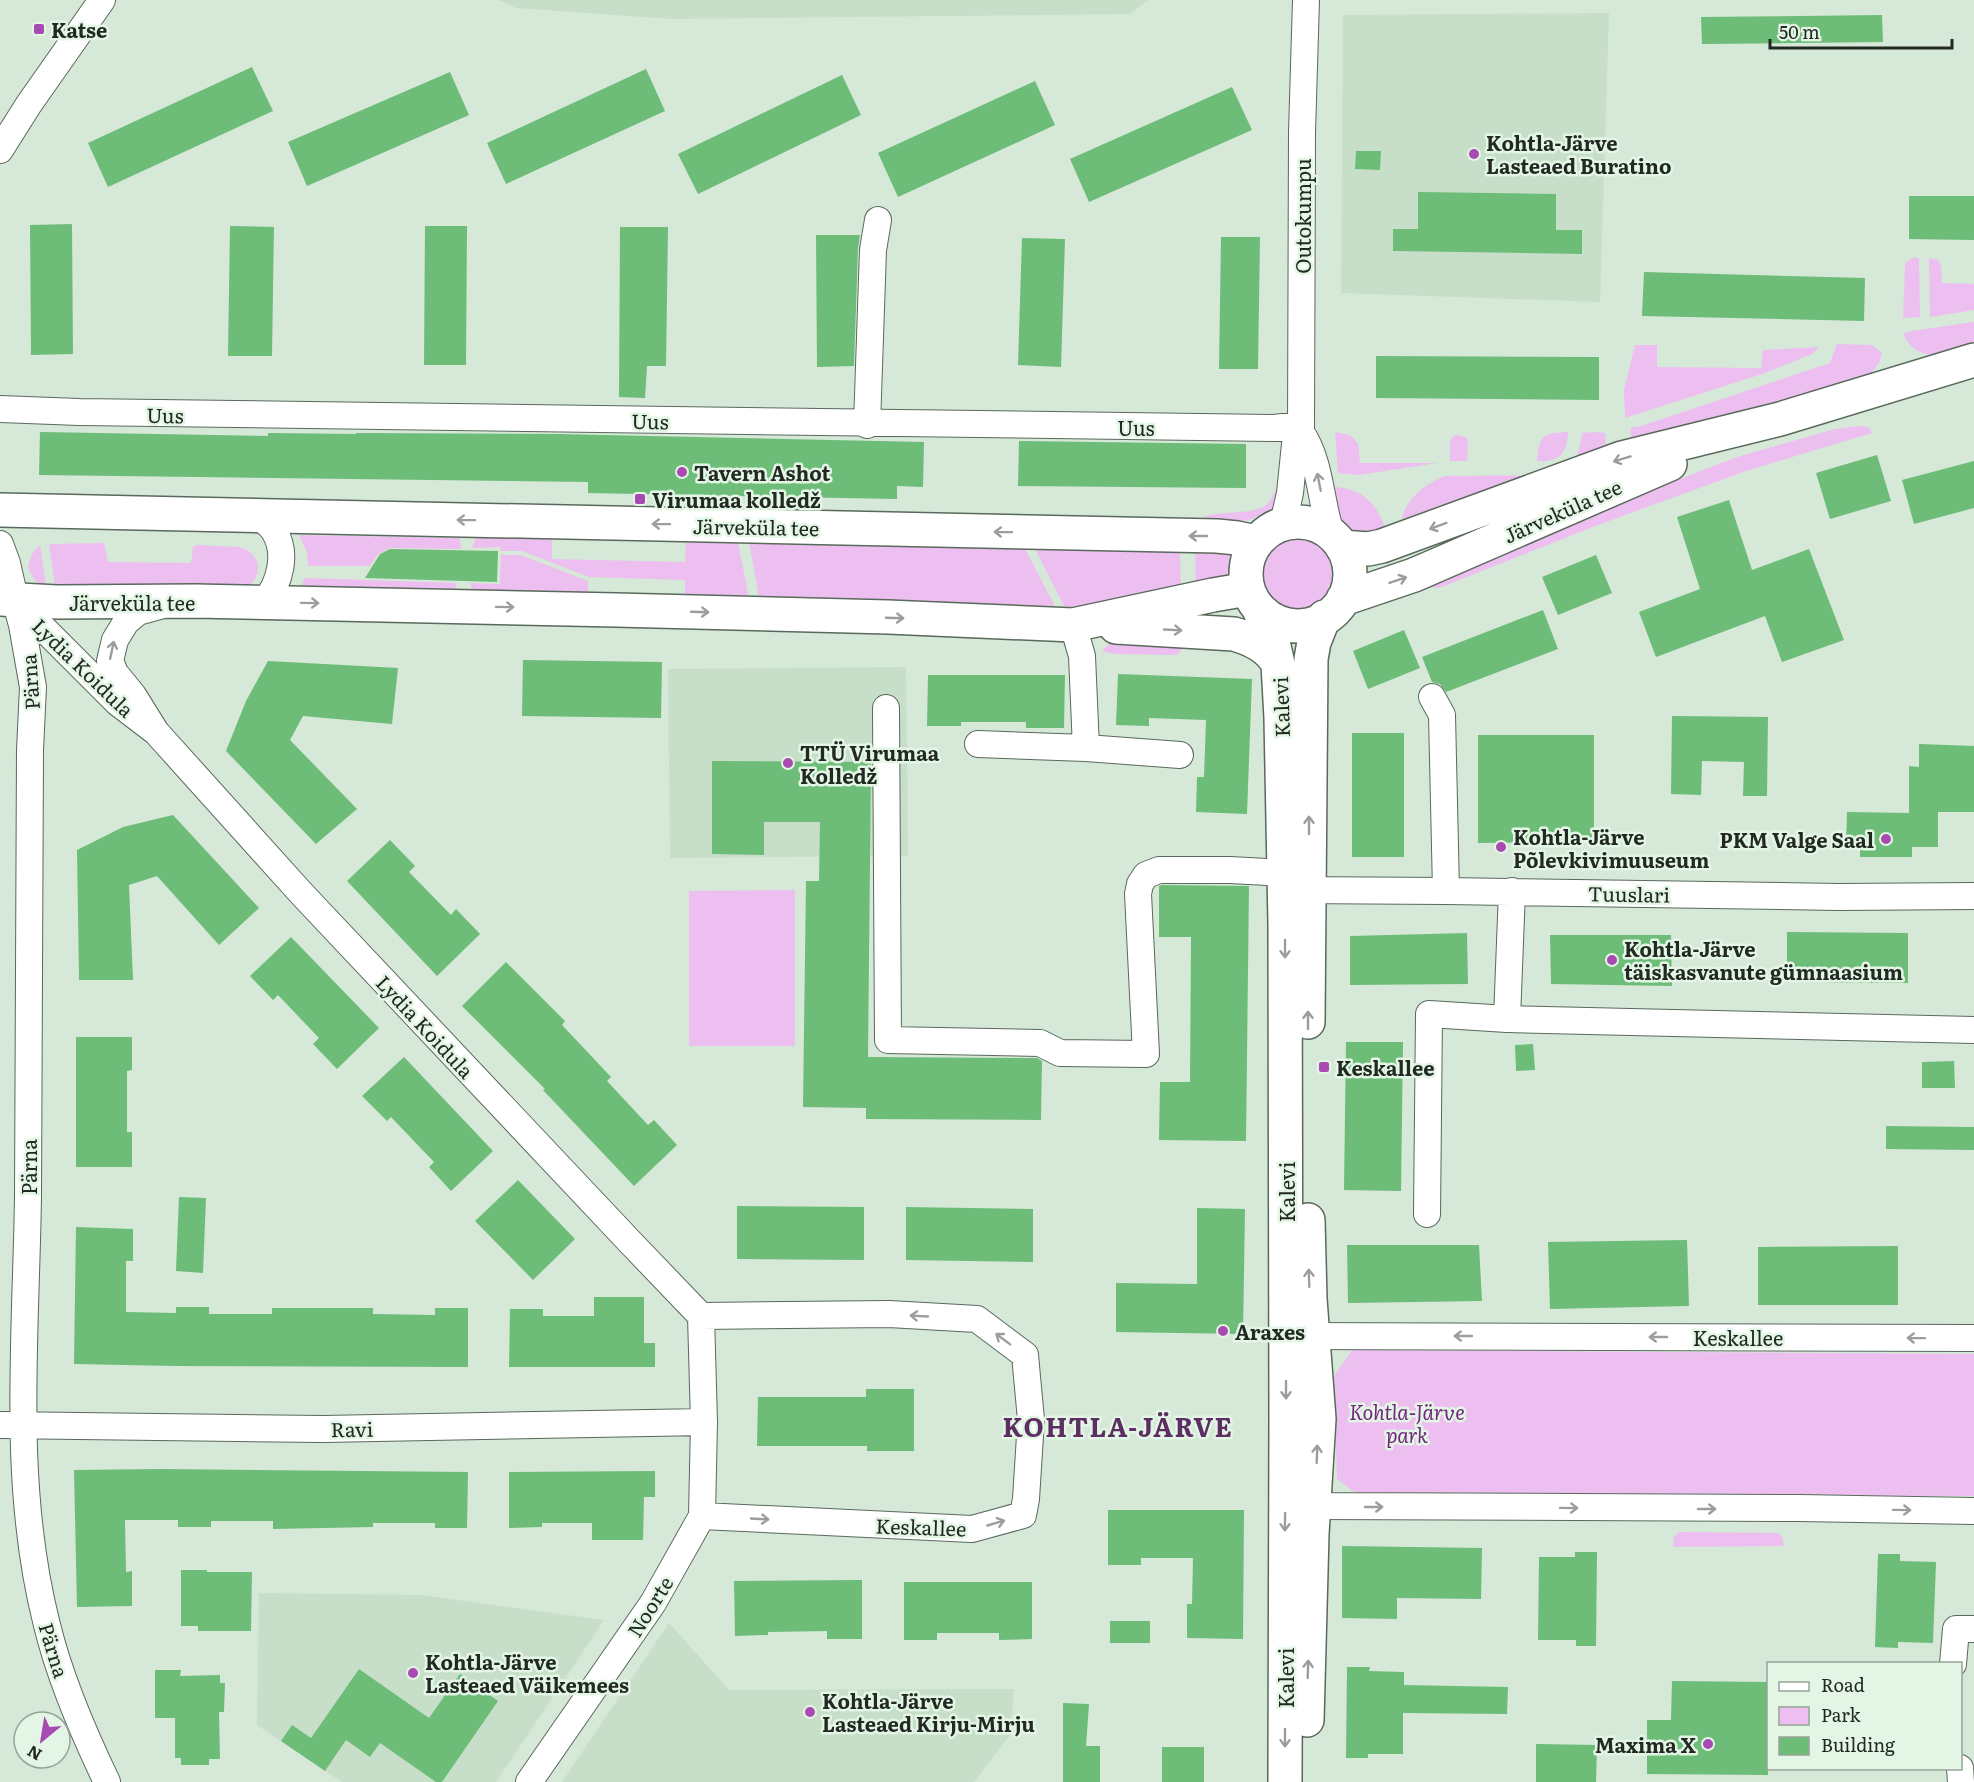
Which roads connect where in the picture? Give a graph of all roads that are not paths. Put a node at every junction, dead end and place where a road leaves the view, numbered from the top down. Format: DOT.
graph roads {
  1 [pos="102,0"];
  2 [pos="1306,0"];
  3 [pos="0,150"];
  4 [pos="878,220"];
  5 [pos="1974,360"];
  6 [pos="0,409"];
  7 [pos="1780,419"];
  8 [pos="867,424"];
  9 [pos="1301,429"];
  10 [pos="0,510"];
  11 [pos="256,515"];
  12 [pos="1283,524"];
  13 [pos="1336,540"];
  14 [pos="1256,542"];
  15 [pos="0,544"];
  16 [pos="1253,598"];
  17 [pos="7,599"];
  18 [pos="195,601"];
  19 [pos="264,602"];
  20 [pos="1333,608"];
  21 [pos="1072,625"];
  22 [pos="1278,664"];
  23 [pos="1432,697"];
  24 [pos="886,708"];
  25 [pos="156,732"];
  26 [pos="978,744"];
  27 [pos="1086,748"];
  28 [pos="1180,755"];
  29 [pos="1297,882"];
  30 [pos="1446,891"];
  31 [pos="1512,891"];
  32 [pos="1974,896"];
  33 [pos="1507,1019"];
  34 [pos="1974,1030"];
  35 [pos="1427,1214"];
  36 [pos="701,1316"];
  37 [pos="1300,1336"];
  38 [pos="1974,1338"];
  39 [pos="704,1422"];
  40 [pos="11,1425"];
  41 [pos="1286,1443"];
  42 [pos="1315,1506"];
  43 [pos="1974,1511"];
  44 [pos="702,1516"];
  45 [pos="1974,1629"];
  46 [pos="1953,1662"];
  47 [pos="107,1782"];
  48 [pos="529,1782"];
  49 [pos="1285,1782"];
  50 [pos="1306,1782"];
  1 -- 3 [label="street"];
  2 -- 9 [label="street, Outokumpu"];
  4 -- 8 [label="street"];
  5 -- 7 [label="main road, Järveküla tee"];
  6 -- 8 [label="street, Uus"];
  7 -- 13 [label="main road, Järveküla tee, one-way"];
  20 -- 7 [label="main road, Järveküla tee, one-way"];
  8 -- 9 [label="street, Uus"];
  9 -- 12 [label="street, Outokumpu"];
  13 -- 9 [label="street, Outokumpu, one-way"];
  10 -- 11 [label="main road, Järveküla tee"];
  14 -- 11 [label="main road, Järveküla tee, one-way"];
  11 -- 19 [label="street"];
  12 -- 13 [label="main road"];
  12 -- 14 [label="main road"];
  13 -- 20 [label="main road"];
  14 -- 16 [label="main road"];
  15 -- 17 [label="street, Pärna"];
  16 -- 20 [label="main road"];
  16 -- 21 [label="main road, Järveküla tee"];
  16 -- 22 [label="main road, Kalevi"];
  17 -- 18 [label="main road, Järveküla tee"];
  17 -- 25 [label="street, Lydia Koidula"];
  17 -- 40 [label="street, Pärna"];
  18 -- 19 [label="main road, Järveküla tee"];
  25 -- 18 [label="street, Lydia Koidula, one-way"];
  19 -- 21 [label="main road, Järveküla tee, one-way"];
  29 -- 20 [label="main road, Kalevi, one-way"];
  21 -- 22 [label="main road, one-way"];
  21 -- 27 [label="street"];
  22 -- 29 [label="main road, Kalevi"];
  23 -- 30 [label="street"];
  24 -- 29 [label="street, Tuuslari"];
  25 -- 36 [label="street, Lydia Koidula"];
  26 -- 27 [label="street"];
  27 -- 28 [label="street"];
  29 -- 30 [label="street, Tuuslari"];
  29 -- 37 [label="main road, Kalevi"];
  30 -- 31 [label="street, Tuuslari"];
  31 -- 32 [label="street, Tuuslari"];
  31 -- 33 [label="street"];
  33 -- 34 [label="street"];
  33 -- 35 [label="street"];
  36 -- 39 [label="street"];
  44 -- 36 [label="street, Keskallee, one-way"];
  38 -- 37 [label="street, Keskallee, one-way"];
  37 -- 41 [label="main road, Kalevi, one-way"];
  42 -- 37 [label="main road, Kalevi, one-way"];
  39 -- 40 [label="street, Ravi"];
  39 -- 44 [label="street"];
  40 -- 47 [label="street, Pärna"];
  41 -- 42 [label="street"];
  41 -- 49 [label="main road, Kalevi, one-way"];
  42 -- 43 [label="street, one-way"];
  50 -- 42 [label="main road, Kalevi, one-way"];
  44 -- 48 [label="street, Noorte"];
  45 -- 46 [label="street"];
}
